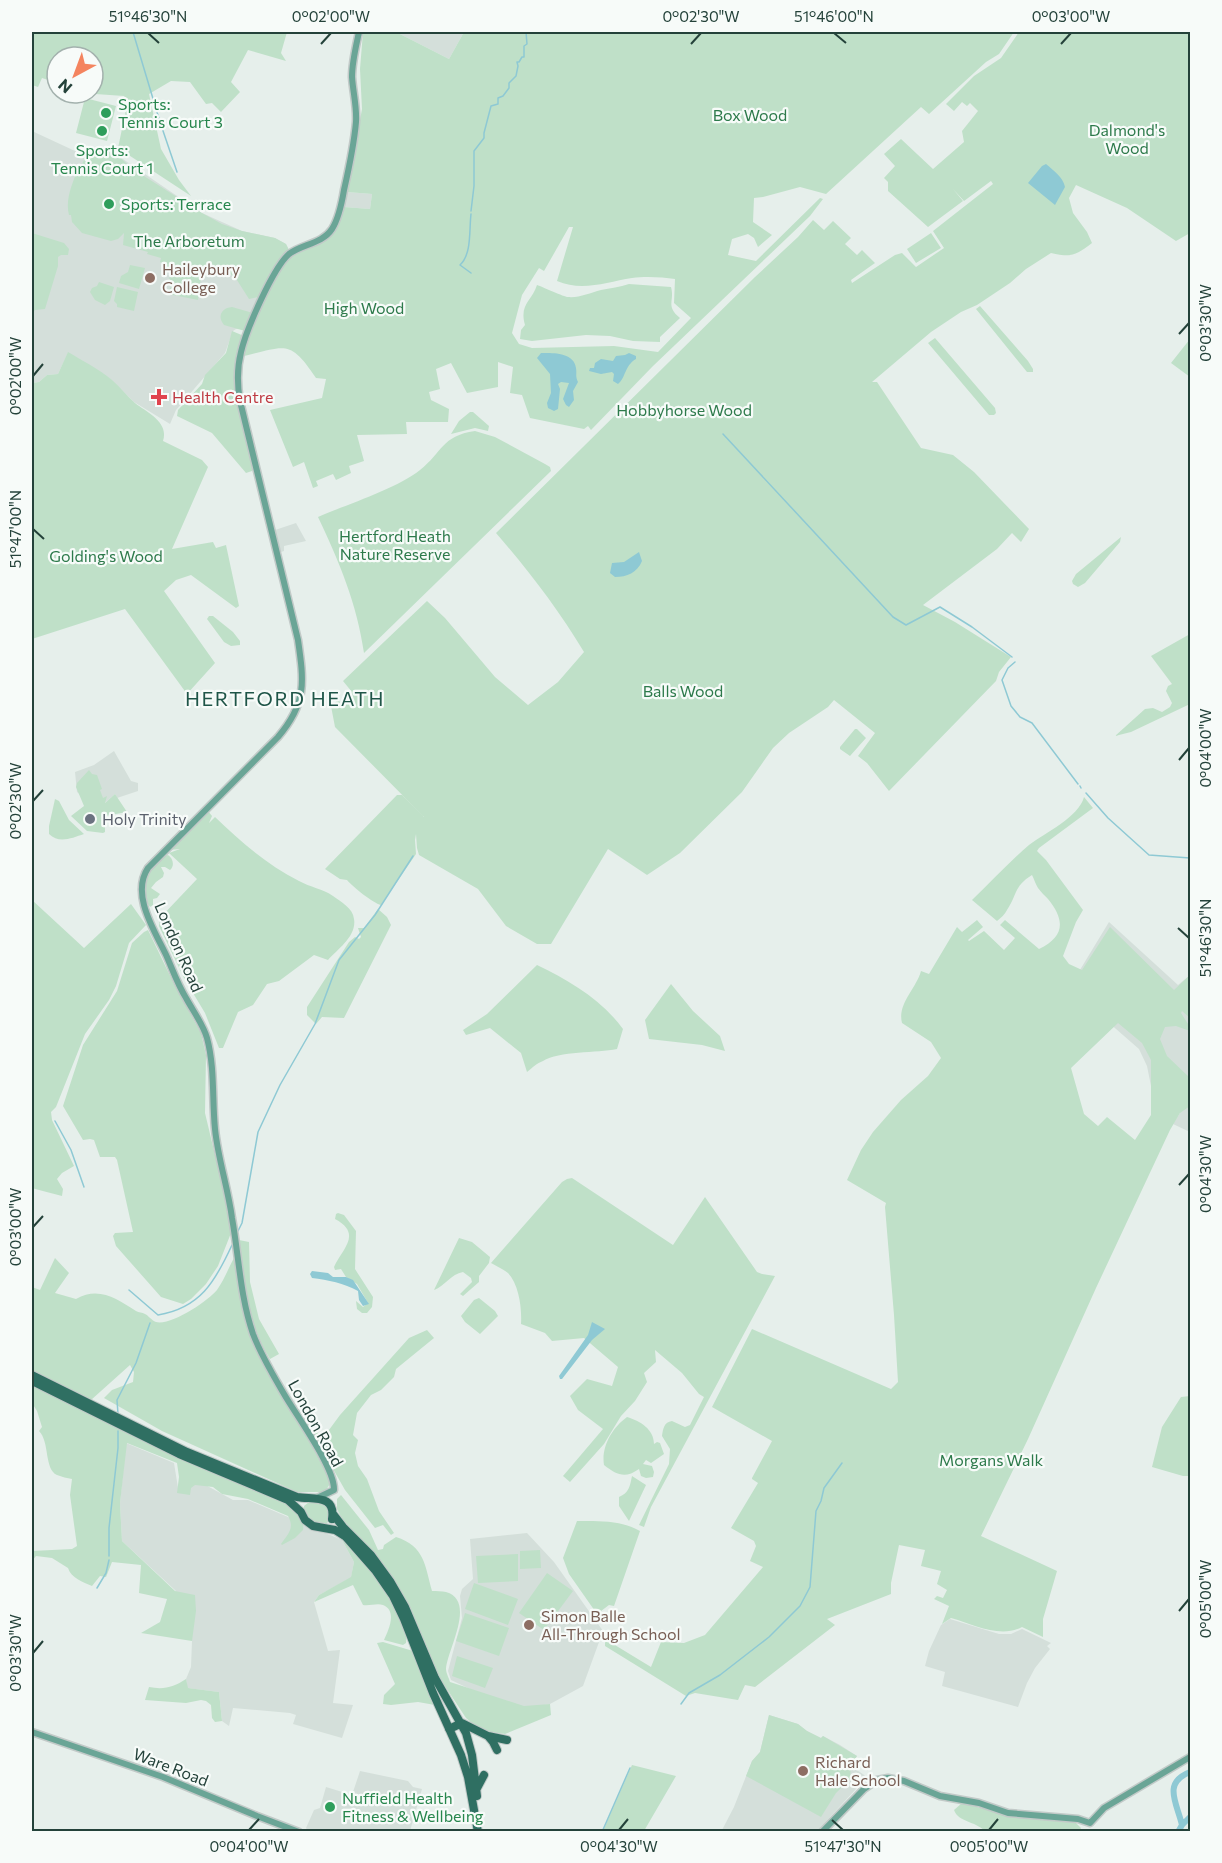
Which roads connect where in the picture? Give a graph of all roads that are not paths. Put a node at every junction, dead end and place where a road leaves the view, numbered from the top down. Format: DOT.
graph roads {
  1 [pos="359,32"];
  2 [pos="32,1375"];
  3 [pos="32,1382"];
  4 [pos="333,1491"];
  5 [pos="313,1498"];
  6 [pos="330,1505"];
  7 [pos="301,1512"];
  8 [pos="333,1514"];
  9 [pos="326,1527"];
  10 [pos="462,1723"];
  11 [pos="449,1729"];
  12 [pos="32,1732"];
  13 [pos="488,1736"];
  14 [pos="507,1740"];
  15 [pos="497,1750"];
  16 [pos="1191,1757"];
  17 [pos="484,1775"];
  18 [pos="476,1791"];
  19 [pos="299,1832"];
  20 [pos="481,1832"];
  21 [pos="822,1832"];
  1 -- 4 [label="main road, London Road"];
  2 -- 5 [label="highway"];
  3 -- 7 [label="highway"];
  4 -- 5 [label="main road"];
  4 -- 6 [label="main road"];
  5 -- 6 [label="highway"];
  5 -- 7 [label="highway"];
  6 -- 8 [label="highway"];
  7 -- 9 [label="highway"];
  8 -- 9 [label="highway"];
  8 -- 10 [label="highway"];
  9 -- 11 [label="highway"];
  10 -- 11 [label="highway"];
  10 -- 13 [label="highway"];
  10 -- 18 [label="highway"];
  11 -- 20 [label="highway"];
  12 -- 19 [label="main road, Ware Road"];
  13 -- 14 [label="highway"];
  13 -- 15 [label="highway"];
  16 -- 21 [label="main road"];
  17 -- 18 [label="highway"];
  18 -- 20 [label="highway"];
}
